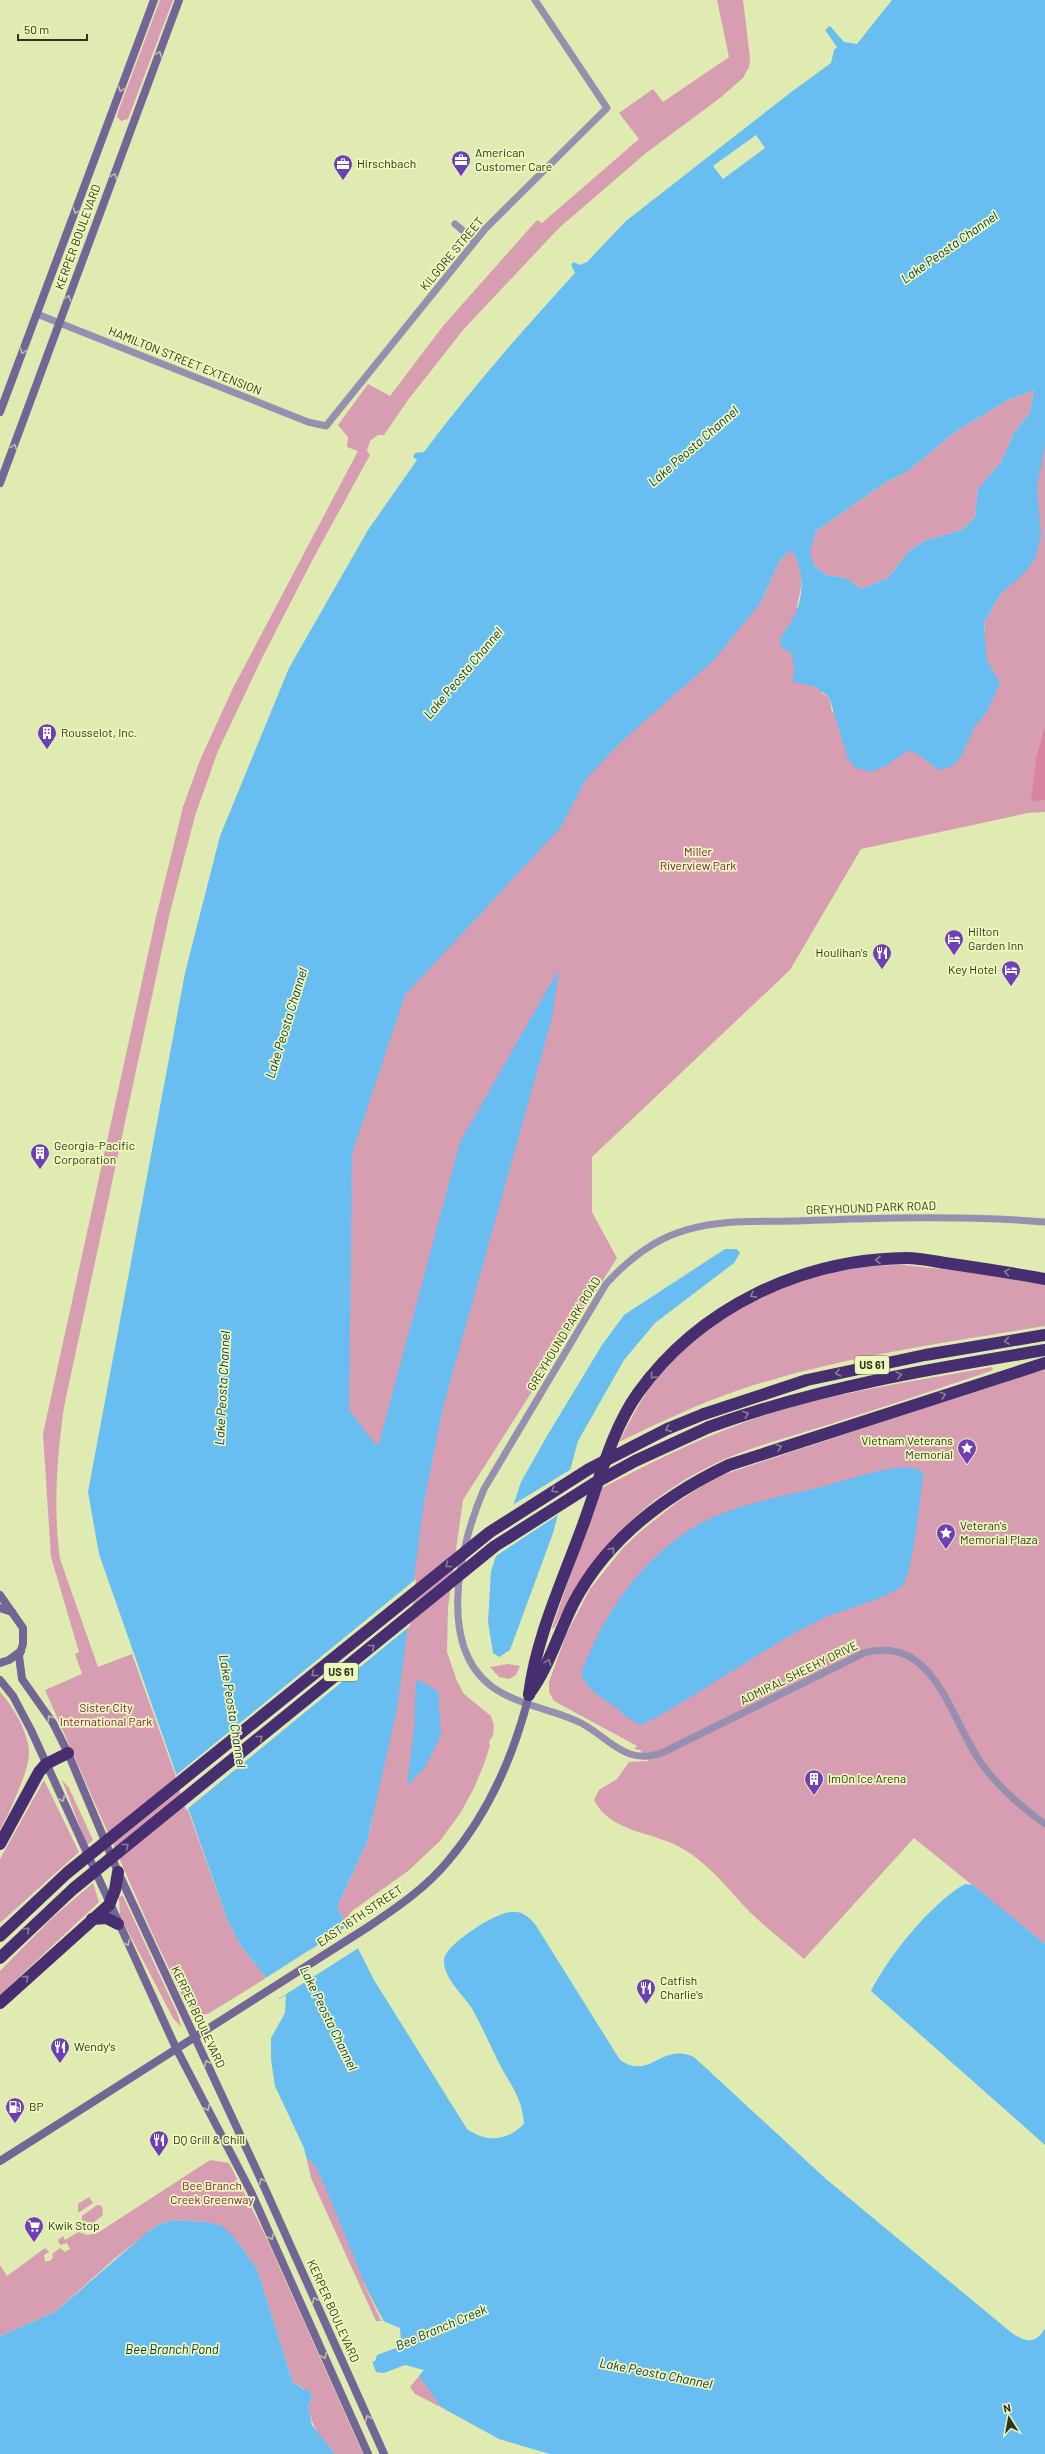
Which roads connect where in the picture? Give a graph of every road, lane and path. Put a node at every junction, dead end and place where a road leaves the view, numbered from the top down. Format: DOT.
graph roads {
  1 [pos="154,0"];
  2 [pos="179,0"];
  3 [pos="535,0"];
  4 [pos="455,224"];
  5 [pos="475,241"];
  6 [pos="37,314"];
  7 [pos="59,323"];
  8 [pos="0,412"];
  9 [pos="326,426"];
  10 [pos="0,483"];
  11 [pos="1045,1222"];
  12 [pos="1045,1279"];
  13 [pos="1045,1335"];
  14 [pos="1045,1350"];
  15 [pos="1045,1363"];
  16 [pos="0,1595"];
  17 [pos="0,1608"];
  18 [pos="12,1612"];
  19 [pos="21,1650"];
  20 [pos="0,1663"];
  21 [pos="0,1680"];
  22 [pos="528,1699"];
  23 [pos="68,1752"];
  24 [pos="46,1764"];
  25 [pos="1045,1824"];
  26 [pos="0,1844"];
  27 [pos="118,1872"];
  28 [pos="109,1905"];
  29 [pos="92,1920"];
  30 [pos="118,1924"];
  31 [pos="0,1936"];
  32 [pos="0,1958"];
  33 [pos="0,2003"];
  34 [pos="194,2037"];
  35 [pos="176,2048"];
  36 [pos="0,2161"];
  37 [pos="368,2454"];
  38 [pos="384,2454"];
  1 -- 6 [label="main road, KERPER BOULEVARD, one-way"];
  7 -- 2 [label="main road, KERPER BOULEVARD, one-way"];
  3 -- 5 [label="street, KILGORE STREET"];
  4 -- 5 [label="street"];
  5 -- 9 [label="street, KILGORE STREET"];
  6 -- 7 [label="street, HAMILTON STREET EXTENSION"];
  6 -- 8 [label="main road, KERPER BOULEVARD, one-way"];
  7 -- 9 [label="street, HAMILTON STREET EXTENSION"];
  10 -- 7 [label="main road, KERPER BOULEVARD, one-way"];
  11 -- 22 [label="street, GREYHOUND PARK ROAD"];
  12 -- 22 [label="highway, one-way"];
  13 -- 31 [label="highway, US 61, one-way, bridge"];
  32 -- 14 [label="highway, US 61, one-way, bridge"];
  22 -- 15 [label="highway, one-way"];
  16 -- 18 [label="main road, KERPER BOULEVARD"];
  17 -- 18 [label="main road"];
  18 -- 19 [label="main road, KERPER BOULEVARD"];
  19 -- 20 [label="main road"];
  23 -- 19 [label="main road, KERPER BOULEVARD, one-way"];
  21 -- 24 [label="main road"];
  22 -- 25 [label="street, ADMIRAL SHEEHY DRIVE"];
  22 -- 34 [label="main road, EAST 16TH STREET"];
  23 -- 24 [label="highway"];
  23 -- 27 [label="main road, KERPER BOULEVARD"];
  24 -- 26 [label="highway"];
  24 -- 28 [label="main road, one-way"];
  27 -- 28 [label="highway"];
  27 -- 34 [label="main road, KERPER BOULEVARD"];
  28 -- 29 [label="highway"];
  28 -- 30 [label="main road"];
  29 -- 30 [label="highway"];
  33 -- 29 [label="highway, one-way"];
  30 -- 35 [label="main road, one-way"];
  34 -- 35 [label="main road, EAST 16TH STREET"];
  38 -- 34 [label="main road, KERPER BOULEVARD, one-way"];
  35 -- 36 [label="main road, EAST 16TH STREET"];
  35 -- 37 [label="main road, one-way"];
}
